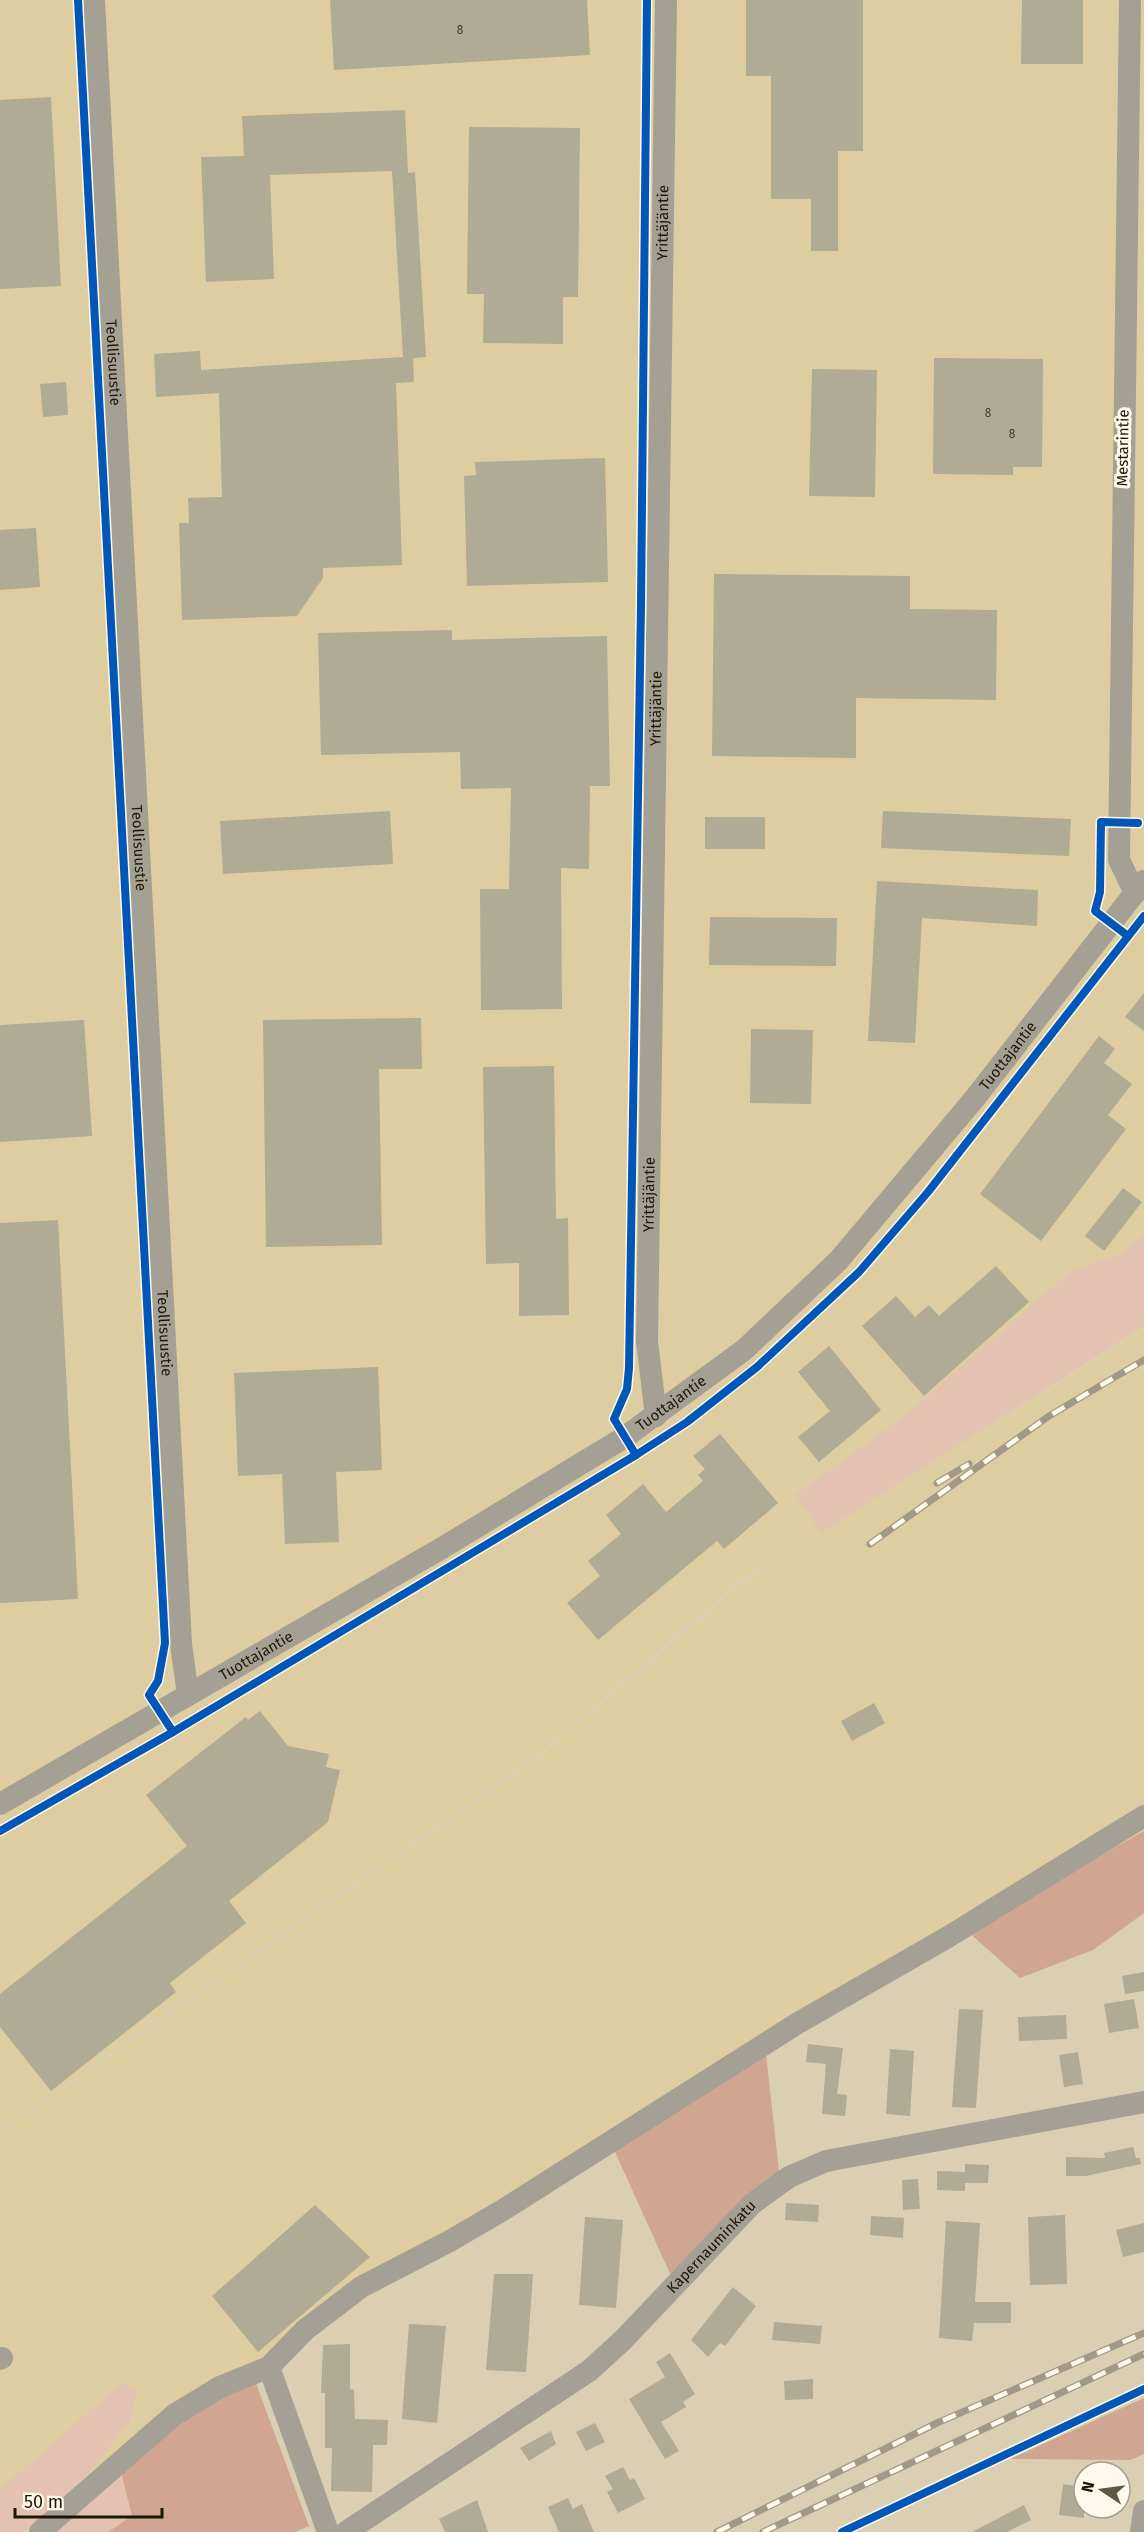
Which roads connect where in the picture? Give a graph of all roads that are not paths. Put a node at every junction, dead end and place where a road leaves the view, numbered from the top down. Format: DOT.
graph roads {
  1 [pos="94,0"];
  2 [pos="666,0"];
  3 [pos="1130,0"];
  4 [pos="1134,427"];
  5 [pos="1139,887"];
  6 [pos="656,1416"];
  7 [pos="188,1695"];
  8 [pos="0,1804"];
  9 [pos="1144,1816"];
  10 [pos="1144,2102"];
  11 [pos="269,2367"];
  12 [pos="40,2532"];
  13 [pos="328,2532"];
  14 [pos="346,2532"];
  1 -- 7 [label="street, Teollisuustie"];
  2 -- 6 [label="street, Yrittäjäntie"];
  3 -- 4 [label="street, Mestarintie"];
  4 -- 5 [label="street, Mestarintie"];
  5 -- 6 [label="street, Tuottajantie"];
  6 -- 7 [label="street, Tuottajantie"];
  7 -- 8 [label="street, Tuottajantie"];
  9 -- 11 [label="street"];
  10 -- 14 [label="street, Kapernauminkatu"];
  11 -- 12 [label="street"];
  11 -- 13 [label="street"];
}
